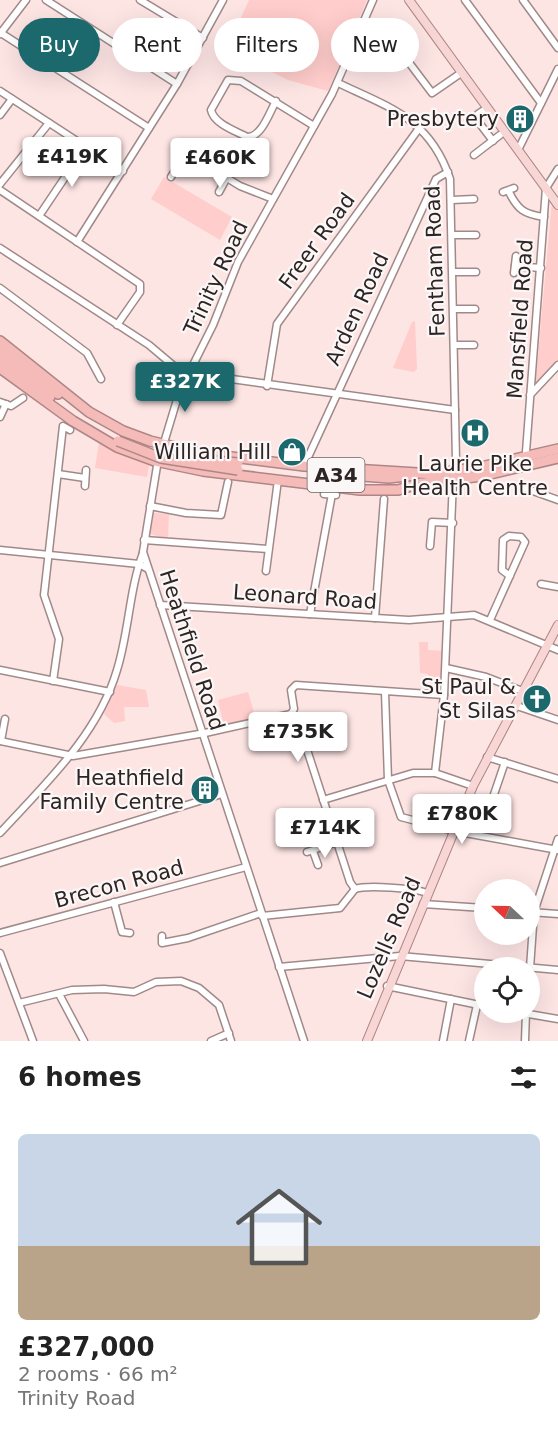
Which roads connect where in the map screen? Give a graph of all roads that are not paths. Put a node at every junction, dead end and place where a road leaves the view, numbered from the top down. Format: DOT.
graph roads {
  1 [pos="26,0"];
  2 [pos="46,0"];
  3 [pos="140,0"];
  4 [pos="223,0"];
  5 [pos="373,0"];
  6 [pos="409,0"];
  7 [pos="465,0"];
  8 [pos="523,0"];
  9 [pos="365,18"];
  10 [pos="1,33"];
  11 [pos="203,38"];
  12 [pos="558,48"];
  13 [pos="558,69"];
  14 [pos="343,72"];
  15 [pos="416,72"];
  16 [pos="462,73"];
  17 [pos="338,83"];
  18 [pos="177,84"];
  19 [pos="0,91"];
  20 [pos="12,99"];
  21 [pos="276,101"];
  22 [pos="541,103"];
  23 [pos="487,108"];
  24 [pos="0,115"];
  25 [pos="49,123"];
  26 [pos="314,126"];
  27 [pos="420,127"];
  28 [pos="149,128"];
  29 [pos="500,135"];
  30 [pos="493,141"];
  31 [pos="86,146"];
  32 [pos="518,150"];
  33 [pos="474,155"];
  34 [pos="558,170"];
  35 [pos="123,171"];
  36 [pos="448,172"];
  37 [pos="171,177"];
  38 [pos="226,179"];
  39 [pos="0,184"];
  40 [pos="546,188"];
  41 [pos="0,190"];
  42 [pos="508,190"];
  43 [pos="219,192"];
  44 [pos="273,199"];
  45 [pos="474,199"];
  46 [pos="452,200"];
  47 [pos="558,205"];
  48 [pos="39,216"];
  49 [pos="544,217"];
  50 [pos="453,235"];
  51 [pos="476,235"];
  52 [pos="77,242"];
  53 [pos="0,248"];
  54 [pos="516,256"];
  55 [pos="541,268"];
  56 [pos="454,272"];
  57 [pos="476,272"];
  58 [pos="0,288"];
  59 [pos="454,309"];
  60 [pos="475,309"];
  61 [pos="117,325"];
  62 [pos="0,341"];
  63 [pos="454,345"];
  64 [pos="474,345"];
  65 [pos="0,350"];
  66 [pos="0,358"];
  67 [pos="558,365"];
  68 [pos="0,368"];
  69 [pos="189,374"];
  70 [pos="101,379"];
  71 [pos="267,386"];
  72 [pos="336,394"];
  73 [pos="530,396"];
  74 [pos="23,398"];
  75 [pos="3,403"];
  76 [pos="455,411"];
  77 [pos="0,417"];
  78 [pos="70,430"];
  79 [pos="120,436"];
  80 [pos="558,444"];
  81 [pos="558,449"];
  82 [pos="526,452"];
  83 [pos="161,454"];
  84 [pos="456,460"];
  85 [pos="558,460"];
  86 [pos="304,466"];
  87 [pos="238,467"];
  88 [pos="86,470"];
  89 [pos="58,474"];
  90 [pos="434,474"];
  91 [pos="450,476"];
  92 [pos="85,478"];
  93 [pos="278,480"];
  94 [pos="228,482"];
  95 [pos="421,483"];
  96 [pos="85,486"];
  97 [pos="519,486"];
  98 [pos="324,494"];
  99 [pos="555,498"];
  100 [pos="384,499"];
  101 [pos="150,506"];
  102 [pos="453,523"];
  103 [pos="144,540"];
  104 [pos="430,546"];
  105 [pos="268,549"];
  106 [pos="0,550"];
  107 [pos="143,552"];
  108 [pos="48,555"];
  109 [pos="139,564"];
  110 [pos="148,569"];
  111 [pos="266,571"];
  112 [pos="510,576"];
  113 [pos="541,584"];
  114 [pos="554,589"];
  115 [pos="160,605"];
  116 [pos="310,614"];
  117 [pos="449,615"];
  118 [pos="375,618"];
  119 [pos="490,620"];
  120 [pos="558,625"];
  121 [pos="547,646"];
  122 [pos="558,650"];
  123 [pos="446,668"];
  124 [pos="0,670"];
  125 [pos="52,681"];
  126 [pos="110,692"];
  127 [pos="385,692"];
  128 [pos="525,692"];
  129 [pos="444,695"];
  130 [pos="517,706"];
  131 [pos="291,714"];
  132 [pos="5,719"];
  133 [pos="558,720"];
  134 [pos="201,734"];
  135 [pos="0,741"];
  136 [pos="69,755"];
  137 [pos="487,757"];
  138 [pos="505,762"];
  139 [pos="435,773"];
  140 [pos="558,779"];
  141 [pos="388,780"];
  142 [pos="473,786"];
  143 [pos="222,794"];
  144 [pos="323,800"];
  145 [pos="492,800"];
  146 [pos="488,812"];
  147 [pos="505,815"];
  148 [pos="454,831"];
  149 [pos="0,833"];
  150 [pos="558,838"];
  151 [pos="337,842"];
  152 [pos="556,850"];
  153 [pos="0,863"];
  154 [pos="318,865"];
  155 [pos="246,867"];
  156 [pos="355,889"];
  157 [pos="540,891"];
  158 [pos="427,893"];
  159 [pos="114,902"];
  160 [pos="423,904"];
  161 [pos="474,907"];
  162 [pos="540,913"];
  163 [pos="558,914"];
  164 [pos="262,915"];
  165 [pos="0,933"];
  166 [pos="130,933"];
  167 [pos="162,936"];
  168 [pos="0,953"];
  169 [pos="400,956"];
  170 [pos="474,963"];
  171 [pos="279,967"];
  172 [pos="540,968"];
  173 [pos="558,969"];
  174 [pos="387,986"];
  175 [pos="59,994"];
  176 [pos="451,999"];
  177 [pos="19,1003"];
  178 [pos="474,1004"];
  179 [pos="540,1016"];
  180 [pos="474,1018"];
  181 [pos="558,1019"];
  182 [pos="526,1023"];
  183 [pos="229,1033"];
  184 [pos="32,1041"];
  185 [pos="84,1041"];
  186 [pos="211,1041"];
  187 [pos="231,1041"];
  188 [pos="304,1041"];
  189 [pos="367,1041"];
  190 [pos="443,1041"];
  191 [pos="469,1041"];
  192 [pos="525,1041"];
  1 -- 10 [label="street"];
  2 -- 18 [label="street"];
  3 -- 11 [label="street"];
  4 -- 11 [label="street"];
  5 -- 9 [label="street, Trinity Road"];
  6 -- 16 [label="main road"];
  7 -- 22 [label="street"];
  8 -- 12 [label="street"];
  10 -- 28 [label="street"];
  11 -- 18 [label="street"];
  13 -- 22 [label="street"];
  14 -- 17 [label="street, Trinity Road"];
  15 -- 16 [label="street"];
  16 -- 23 [label="main road"];
  17 -- 26 [label="street, Trinity Road"];
  17 -- 27 [label="street, Fentham Road"];
  18 -- 28 [label="street"];
  19 -- 20 [label="street"];
  20 -- 24 [label="street"];
  20 -- 25 [label="street"];
  21 -- 21 [label="street"];
  21 -- 26 [label="street"];
  22 -- 32 [label="street"];
  23 -- 30 [label="street"];
  23 -- 32 [label="main road"];
  25 -- 31 [label="street"];
  25 -- 39 [label="street"];
  26 -- 44 [label="street, Trinity Road"];
  27 -- 36 [label="street, Fentham Road"];
  27 -- 71 [label="street, Freer Road"];
  28 -- 35 [label="street"];
  29 -- 30 [label="street"];
  30 -- 33 [label="street"];
  31 -- 35 [label="street"];
  31 -- 48 [label="street"];
  32 -- 40 [label="main road"];
  34 -- 40 [label="street"];
  35 -- 52 [label="street"];
  36 -- 46 [label="street, Fentham Road"];
  36 -- 72 [label="street, Arden Road"];
  37 -- 38 [label="street"];
  38 -- 43 [label="street"];
  38 -- 44 [label="street"];
  40 -- 47 [label="main road"];
  40 -- 49 [label="street, Mansfield Road"];
  41 -- 48 [label="street"];
  42 -- 49 [label="street"];
  44 -- 69 [label="street, Trinity Road"];
  45 -- 46 [label="street"];
  46 -- 50 [label="street, Fentham Road"];
  48 -- 52 [label="street"];
  49 -- 55 [label="street, Mansfield Road"];
  50 -- 51 [label="street"];
  50 -- 56 [label="street, Fentham Road"];
  52 -- 61 [label="street"];
  53 -- 61 [label="street"];
  54 -- 55 [label="street"];
  55 -- 73 [label="street, Mansfield Road"];
  56 -- 57 [label="street"];
  56 -- 59 [label="street, Fentham Road"];
  58 -- 70 [label="street"];
  59 -- 60 [label="street"];
  59 -- 63 [label="street, Fentham Road"];
  61 -- 69 [label="street"];
  62 -- 79 [label="highway"];
  63 -- 64 [label="street"];
  63 -- 76 [label="street, Fentham Road"];
  65 -- 79 [label="highway, A34"];
  66 -- 79 [label="highway, A34"];
  67 -- 73 [label="street"];
  68 -- 83 [label="highway"];
  69 -- 71 [label="street"];
  69 -- 83 [label="street, Trinity Road"];
  71 -- 72 [label="street"];
  72 -- 76 [label="street"];
  72 -- 86 [label="street, Arden Road"];
  73 -- 82 [label="street, Mansfield Road"];
  74 -- 75 [label="street"];
  75 -- 77 [label="street"];
  76 -- 84 [label="street, Fentham Road"];
  78 -- 89 [label="street"];
  79 -- 83 [label="highway"];
  79 -- 83 [label="highway"];
  79 -- 87 [label="highway, A34, bridge"];
  80 -- 82 [label="highway"];
  81 -- 91 [label="highway, A34"];
  82 -- 91 [label="highway"];
  83 -- 86 [label="highway"];
  83 -- 93 [label="highway"];
  83 -- 101 [label="street, Heathfield Road"];
  85 -- 91 [label="highway, A34"];
  86 -- 90 [label="highway"];
  87 -- 90 [label="highway, A34"];
  87 -- 95 [label="highway, A34"];
  88 -- 92 [label="street"];
  89 -- 92 [label="street"];
  89 -- 108 [label="street"];
  90 -- 91 [label="highway, A34"];
  91 -- 95 [label="highway, A34"];
  91 -- 102 [label="street"];
  92 -- 96 [label="street"];
  93 -- 95 [label="highway"];
  93 -- 105 [label="street"];
  94 -- 101 [label="street"];
  97 -- 99 [label="street"];
  98 -- 116 [label="street"];
  100 -- 118 [label="street"];
  101 -- 103 [label="street, Heathfield Road"];
  102 -- 104 [label="street"];
  102 -- 117 [label="street"];
  103 -- 105 [label="street"];
  103 -- 107 [label="street, Heathfield Road"];
  105 -- 111 [label="street"];
  106 -- 108 [label="street"];
  107 -- 109 [label="street"];
  107 -- 110 [label="street, Heathfield Road"];
  108 -- 109 [label="street"];
  108 -- 125 [label="street"];
  109 -- 110 [label="street"];
  109 -- 126 [label="street"];
  110 -- 115 [label="street, Heathfield Road"];
  112 -- 112 [label="street"];
  112 -- 119 [label="street"];
  113 -- 114 [label="street"];
  115 -- 116 [label="street, Leonard Road"];
  115 -- 134 [label="street, Heathfield Road"];
  116 -- 118 [label="street, Leonard Road"];
  117 -- 118 [label="street, Leonard Road"];
  117 -- 119 [label="street, Leonard Road"];
  117 -- 123 [label="street"];
  119 -- 121 [label="street, Leonard Road"];
  120 -- 121 [label="main road, Lozells Road"];
  121 -- 122 [label="street, Leonard Road"];
  121 -- 128 [label="main road, Lozells Road"];
  123 -- 128 [label="street"];
  123 -- 129 [label="street"];
  124 -- 125 [label="street"];
  125 -- 126 [label="street"];
  126 -- 136 [label="street"];
  127 -- 129 [label="street"];
  127 -- 131 [label="street"];
  127 -- 141 [label="street"];
  128 -- 130 [label="main road, Lozells Road"];
  129 -- 139 [label="street"];
  130 -- 133 [label="street"];
  130 -- 137 [label="main road, Lozells Road"];
  131 -- 134 [label="street"];
  131 -- 144 [label="street"];
  132 -- 135 [label="street"];
  134 -- 136 [label="street"];
  134 -- 143 [label="street, Heathfield Road"];
  135 -- 136 [label="street"];
  136 -- 149 [label="street"];
  137 -- 138 [label="street"];
  137 -- 142 [label="main road, Lozells Road"];
  138 -- 140 [label="street"];
  138 -- 145 [label="street"];
  139 -- 141 [label="street"];
  139 -- 142 [label="street"];
  141 -- 144 [label="street"];
  141 -- 148 [label="street"];
  142 -- 148 [label="main road, Lozells Road"];
  143 -- 153 [label="street"];
  143 -- 155 [label="street, Heathfield Road"];
  144 -- 151 [label="street"];
  145 -- 146 [label="street"];
  145 -- 147 [label="street"];
  148 -- 152 [label="street"];
  148 -- 158 [label="main road, Lozells Road"];
  150 -- 152 [label="street"];
  151 -- 154 [label="street"];
  151 -- 156 [label="street"];
  152 -- 157 [label="street"];
  155 -- 159 [label="street, Brecon Road"];
  155 -- 164 [label="street, Heathfield Road"];
  156 -- 158 [label="street"];
  156 -- 164 [label="street"];
  158 -- 160 [label="main road, Lozells Road"];
  159 -- 165 [label="street, Brecon Road"];
  159 -- 166 [label="street"];
  160 -- 161 [label="street"];
  160 -- 169 [label="main road, Lozells Road"];
  162 -- 163 [label="street"];
  164 -- 167 [label="street"];
  164 -- 171 [label="street, Heathfield Road"];
  168 -- 177 [label="street"];
  169 -- 170 [label="street"];
  169 -- 171 [label="street"];
  169 -- 174 [label="main road, Lozells Road"];
  171 -- 188 [label="street, Heathfield Road"];
  172 -- 173 [label="street"];
  174 -- 176 [label="street"];
  174 -- 189 [label="main road, Lozells Road"];
  175 -- 177 [label="street"];
  175 -- 183 [label="street"];
  175 -- 185 [label="street"];
  176 -- 178 [label="street"];
  176 -- 190 [label="street"];
  177 -- 184 [label="street"];
  179 -- 181 [label="street"];
  180 -- 191 [label="street"];
  182 -- 192 [label="street"];
  183 -- 186 [label="street"];
  183 -- 187 [label="street"];
}
